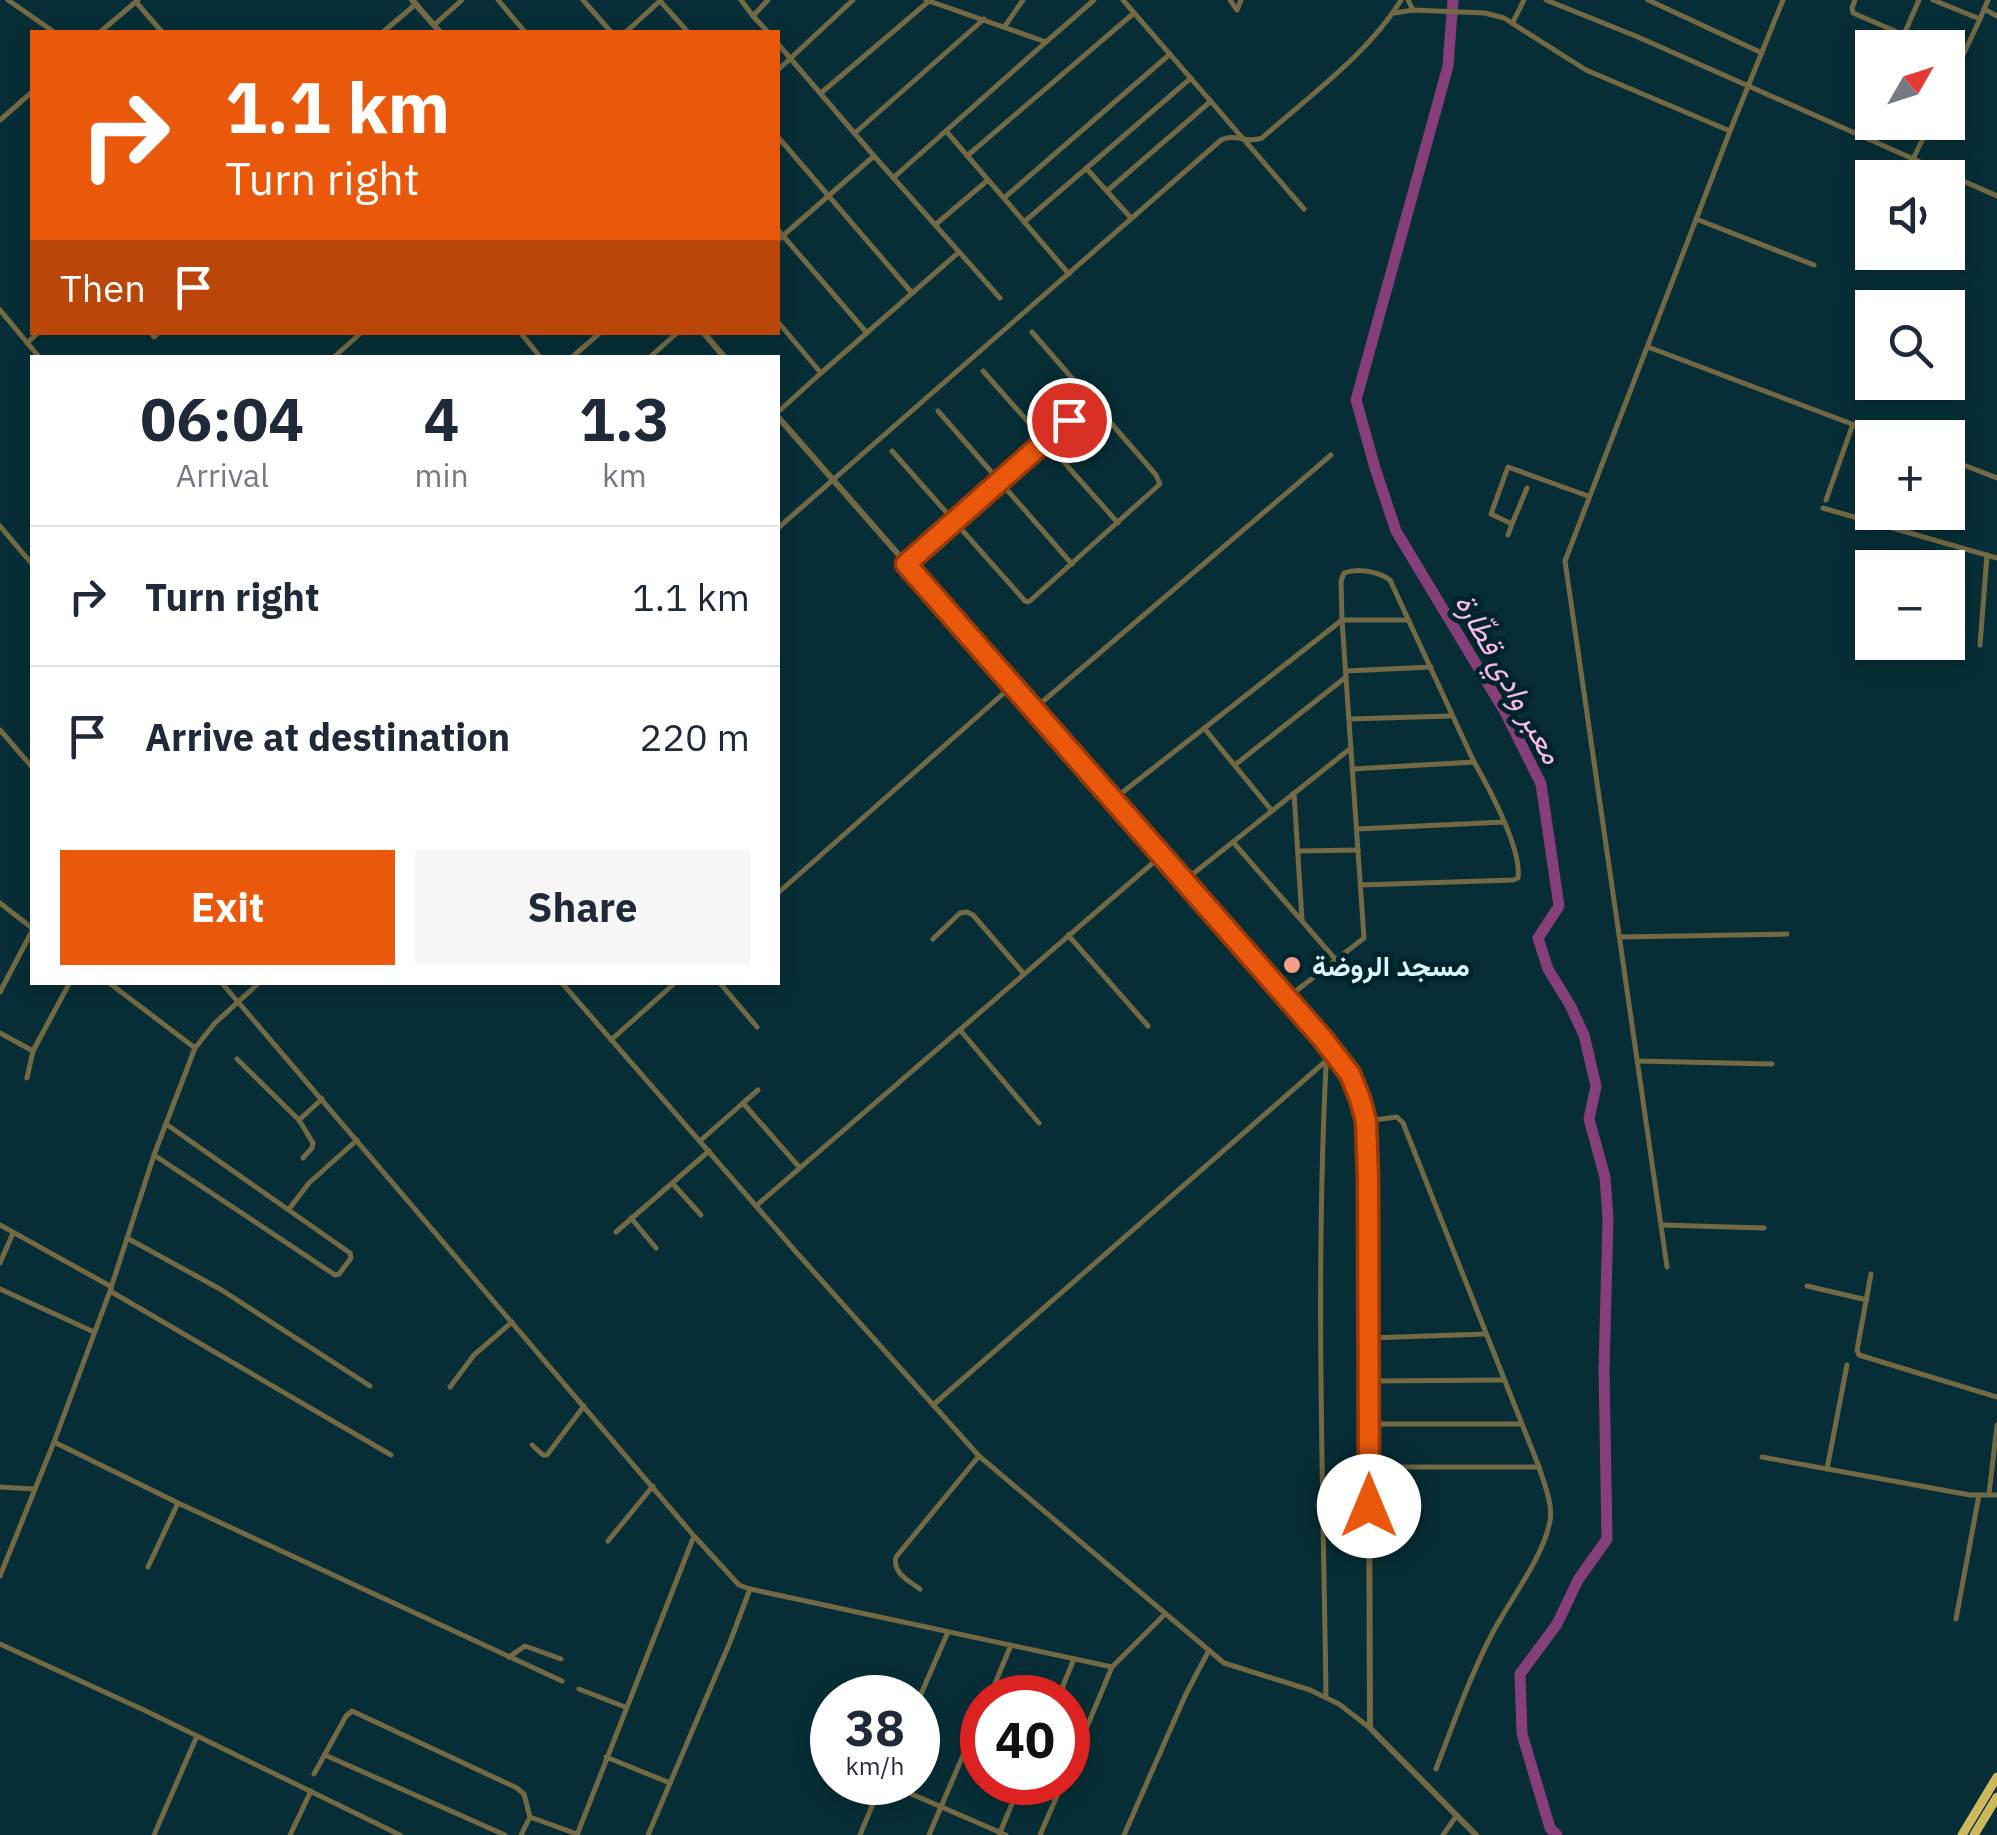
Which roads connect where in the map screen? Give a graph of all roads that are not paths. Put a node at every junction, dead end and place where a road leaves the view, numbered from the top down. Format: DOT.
graph roads {
  1 [pos="8,0"];
  2 [pos="462,0"];
  3 [pos="498,0"];
  4 [pos="582,0"];
  5 [pos="660,0"];
  6 [pos="740,0"];
  7 [pos="768,0"];
  8 [pos="853,0"];
  9 [pos="1024,0"];
  10 [pos="1094,0"];
  11 [pos="1123,0"];
  12 [pos="1134,0"];
  13 [pos="1230,0"];
  14 [pos="1241,0"];
  15 [pos="1402,0"];
  16 [pos="1524,0"];
  17 [pos="1546,0"];
  18 [pos="1648,0"];
  19 [pos="1783,0"];
  20 [pos="1855,0"];
  21 [pos="1919,0"];
  22 [pos="1933,0"];
  23 [pos="1988,0"];
  24 [pos="137,1"];
  25 [pos="928,1"];
  26 [pos="414,2"];
  27 [pos="948,3"];
  28 [pos="1413,10"];
  29 [pos="1984,10"];
  30 [pos="1133,11"];
  31 [pos="1392,14"];
  32 [pos="753,16"];
  33 [pos="1997,16"];
  34 [pos="984,19"];
  35 [pos="1980,19"];
  36 [pos="1512,22"];
  37 [pos="434,25"];
  38 [pos="1005,26"];
  39 [pos="51,30"];
  40 [pos="102,30"];
  41 [pos="160,30"];
  42 [pos="386,30"];
  43 [pos="438,30"];
  44 [pos="523,30"];
  45 [pos="609,30"];
  46 [pos="628,30"];
  47 [pos="686,30"];
  48 [pos="766,30"];
  49 [pos="1892,30"];
  50 [pos="1906,30"];
  51 [pos="1046,42"];
  52 [pos="780,46"];
  53 [pos="1965,51"];
  54 [pos="1762,53"];
  55 [pos="1170,54"];
  56 [pos="790,59"];
  57 [pos="780,68"];
  58 [pos="1191,78"];
  59 [pos="1748,86"];
  60 [pos="30,94"];
  61 [pos="820,94"];
  62 [pos="1210,101"];
  63 [pos="0,120"];
  64 [pos="946,132"];
  65 [pos="1730,132"];
  66 [pos="1855,133"];
  67 [pos="854,134"];
  68 [pos="780,138"];
  69 [pos="1243,140"];
  70 [pos="1870,140"];
  71 [pos="1922,140"];
  72 [pos="874,156"];
  73 [pos="967,156"];
  74 [pos="1913,159"];
  75 [pos="1086,168"];
  76 [pos="893,178"];
  77 [pos="988,180"];
  78 [pos="1107,191"];
  79 [pos="828,196"];
  80 [pos="1997,196"];
  81 [pos="1004,198"];
  82 [pos="1304,209"];
  83 [pos="1696,218"];
  84 [pos="1132,219"];
  85 [pos="1024,222"];
  86 [pos="935,225"];
  87 [pos="780,234"];
  88 [pos="780,236"];
  89 [pos="959,252"];
  90 [pos="1814,265"];
  91 [pos="1069,274"];
  92 [pos="912,293"];
  93 [pos="1000,298"];
  94 [pos="0,310"];
  95 [pos="780,324"];
  96 [pos="1032,332"];
  97 [pos="867,333"];
  98 [pos="36,335"];
  99 [pos="359,335"];
  100 [pos="598,335"];
  101 [pos="675,335"];
  102 [pos="706,335"];
  103 [pos="27,343"];
  104 [pos="1648,347"];
  105 [pos="37,355"];
  106 [pos="336,355"];
  107 [pos="574,355"];
  108 [pos="652,355"];
  109 [pos="722,355"];
  110 [pos="983,372"];
  111 [pos="821,373"];
  112 [pos="1092,400"];
  113 [pos="938,411"];
  114 [pos="780,412"];
  115 [pos="780,416"];
  116 [pos="1854,424"];
  117 [pos="1045,441"];
  118 [pos="892,452"];
  119 [pos="1331,455"];
  120 [pos="1965,466"];
  121 [pos="1997,478"];
  122 [pos="833,480"];
  123 [pos="1000,481"];
  124 [pos="1526,488"];
  125 [pos="1588,496"];
  126 [pos="1826,500"];
  127 [pos="1823,508"];
  128 [pos="955,520"];
  129 [pos="1118,523"];
  130 [pos="1512,524"];
  131 [pos="0,526"];
  132 [pos="780,526"];
  133 [pos="1508,535"];
  134 [pos="1987,555"];
  135 [pos="1997,558"];
  136 [pos="30,562"];
  137 [pos="906,564"];
  138 [pos="1072,564"];
  139 [pos="1342,620"];
  140 [pos="1409,620"];
  141 [pos="1980,646"];
  142 [pos="1430,668"];
  143 [pos="1346,674"];
  144 [pos="1013,685"];
  145 [pos="1034,709"];
  146 [pos="1452,716"];
  147 [pos="1349,719"];
  148 [pos="1204,728"];
  149 [pos="0,730"];
  150 [pos="1351,748"];
  151 [pos="1474,762"];
  152 [pos="30,765"];
  153 [pos="1235,766"];
  154 [pos="1353,769"];
  155 [pos="1294,793"];
  156 [pos="1113,800"];
  157 [pos="1272,811"];
  158 [pos="1504,822"];
  159 [pos="1357,829"];
  160 [pos="1233,842"];
  161 [pos="1358,850"];
  162 [pos="1298,851"];
  163 [pos="1162,855"];
  164 [pos="1184,881"];
  165 [pos="1361,885"];
  166 [pos="780,891"];
  167 [pos="0,903"];
  168 [pos="1302,922"];
  169 [pos="30,927"];
  170 [pos="30,933"];
  171 [pos="1787,934"];
  172 [pos="1068,936"];
  173 [pos="1620,937"];
  174 [pos="933,939"];
  175 [pos="1336,960"];
  176 [pos="1024,974"];
  177 [pos="68,985"];
  178 [pos="112,985"];
  179 [pos="225,985"];
  180 [pos="257,985"];
  181 [pos="564,985"];
  182 [pos="673,985"];
  183 [pos="722,985"];
  184 [pos="0,992"];
  185 [pos="1287,998"];
  186 [pos="239,1002"];
  187 [pos="758,1026"];
  188 [pos="1148,1026"];
  189 [pos="960,1030"];
  190 [pos="0,1033"];
  191 [pos="611,1040"];
  192 [pos="1328,1044"];
  193 [pos="195,1048"];
  194 [pos="33,1051"];
  195 [pos="237,1060"];
  196 [pos="1326,1060"];
  197 [pos="1638,1061"];
  198 [pos="1772,1064"];
  199 [pos="27,1078"];
  200 [pos="758,1090"];
  201 [pos="322,1099"];
  202 [pos="743,1103"];
  203 [pos="299,1120"];
  204 [pos="1366,1121"];
  205 [pos="1040,1123"];
  206 [pos="166,1124"];
  207 [pos="357,1140"];
  208 [pos="700,1141"];
  209 [pos="709,1151"];
  210 [pos="154,1154"];
  211 [pos="303,1158"];
  212 [pos="800,1168"];
  213 [pos="673,1184"];
  214 [pos="756,1206"];
  215 [pos="288,1209"];
  216 [pos="700,1214"];
  217 [pos="631,1218"];
  218 [pos="0,1225"];
  219 [pos="1662,1225"];
  220 [pos="1764,1228"];
  221 [pos="14,1232"];
  222 [pos="616,1232"];
  223 [pos="126,1238"];
  224 [pos="656,1248"];
  225 [pos="0,1264"];
  226 [pos="1668,1267"];
  227 [pos="1871,1274"];
  228 [pos="1808,1286"];
  229 [pos="0,1288"];
  230 [pos="110,1288"];
  231 [pos="1866,1300"];
  232 [pos="512,1322"];
  233 [pos="94,1332"];
  234 [pos="1485,1334"];
  235 [pos="1369,1338"];
  236 [pos="1846,1365"];
  237 [pos="1369,1380"];
  238 [pos="1504,1380"];
  239 [pos="370,1386"];
  240 [pos="450,1387"];
  241 [pos="1997,1397"];
  242 [pos="933,1405"];
  243 [pos="584,1406"];
  244 [pos="1369,1424"];
  245 [pos="1522,1424"];
  246 [pos="1997,1424"];
  247 [pos="54,1442"];
  248 [pos="532,1445"];
  249 [pos="391,1455"];
  250 [pos="979,1456"];
  251 [pos="1762,1457"];
  252 [pos="1369,1467"];
  253 [pos="1539,1467"];
  254 [pos="1828,1468"];
  255 [pos="653,1486"];
  256 [pos="0,1487"];
  257 [pos="34,1489"];
  258 [pos="1993,1494"];
  259 [pos="1979,1495"];
  260 [pos="178,1503"];
  261 [pos="694,1536"];
  262 [pos="608,1541"];
  263 [pos="148,1567"];
  264 [pos="0,1576"];
  265 [pos="750,1589"];
  266 [pos="920,1589"];
  267 [pos="1165,1614"];
  268 [pos="1956,1619"];
  269 [pos="948,1632"];
  270 [pos="0,1644"];
  271 [pos="1011,1646"];
  272 [pos="1208,1652"];
  273 [pos="509,1657"];
  274 [pos="561,1659"];
  275 [pos="1074,1659"];
  276 [pos="1112,1666"];
  277 [pos="929,1675"];
  278 [pos="998,1675"];
  279 [pos="1067,1675"];
  280 [pos="562,1680"];
  281 [pos="579,1689"];
  282 [pos="1326,1698"];
  283 [pos="626,1707"];
  284 [pos="1090,1719"];
  285 [pos="1370,1728"];
  286 [pos="197,1736"];
  287 [pos="325,1755"];
  288 [pos="606,1757"];
  289 [pos="960,1763"];
  290 [pos="1436,1769"];
  291 [pos="314,1774"];
  292 [pos="1997,1776"];
  293 [pos="670,1783"];
  294 [pos="310,1790"];
  295 [pos="1997,1797"];
  296 [pos="873,1805"];
  297 [pos="936,1805"];
  298 [pos="1013,1805"];
  299 [pos="1053,1805"];
  300 [pos="941,1807"];
  301 [pos="1456,1816"];
  302 [pos="530,1817"];
  303 [pos="1001,1834"];
  304 [pos="154,1835"];
  305 [pos="290,1835"];
  306 [pos="400,1835"];
  307 [pos="505,1835"];
  308 [pos="522,1835"];
  309 [pos="577,1835"];
  310 [pos="648,1835"];
  311 [pos="860,1835"];
  312 [pos="929,1835"];
  313 [pos="1040,1835"];
  314 [pos="1124,1835"];
  315 [pos="1442,1835"];
  316 [pos="1476,1835"];
  317 [pos="1962,1835"];
  318 [pos="1974,1835"];
  1 -- 39 [label="street"];
  2 -- 37 [label="street"];
  3 -- 44 [label="street"];
  4 -- 45 [label="street"];
  5 -- 46 [label="street"];
  5 -- 47 [label="street"];
  6 -- 32 [label="street"];
  7 -- 32 [label="street"];
  8 -- 56 [label="street"];
  9 -- 38 [label="street"];
  10 -- 51 [label="street"];
  11 -- 30 [label="street"];
  12 -- 30 [label="street"];
  13 -- 14 [label="street"];
  15 -- 28 [label="street"];
  15 -- 31 [label="street"];
  16 -- 36 [label="street"];
  17 -- 59 [label="street"];
  18 -- 54 [label="street"];
  19 -- 54 [label="street"];
  20 -- 49 [label="street"];
  21 -- 50 [label="street"];
  22 -- 35 [label="street"];
  23 -- 29 [label="street"];
  24 -- 40 [label="street"];
  24 -- 41 [label="street"];
  25 -- 27 [label="street"];
  25 -- 61 [label="street"];
  26 -- 37 [label="street"];
  26 -- 42 [label="street"];
  27 -- 34 [label="street"];
  28 -- 31 [label="street"];
  28 -- 36 [label="street"];
  29 -- 33 [label="street"];
  29 -- 35 [label="street"];
  30 -- 55 [label="street"];
  30 -- 73 [label="street"];
  31 -- 69 [label="street"];
  32 -- 48 [label="street"];
  34 -- 38 [label="street"];
  34 -- 67 [label="street"];
  35 -- 53 [label="street"];
  36 -- 65 [label="street"];
  37 -- 43 [label="street"];
  38 -- 51 [label="street"];
  51 -- 64 [label="street"];
  52 -- 56 [label="street"];
  54 -- 59 [label="street"];
  55 -- 58 [label="street"];
  55 -- 81 [label="street"];
  56 -- 57 [label="street"];
  56 -- 61 [label="street"];
  58 -- 62 [label="street"];
  58 -- 75 [label="street"];
  59 -- 65 [label="street"];
  59 -- 66 [label="street"];
  60 -- 63 [label="street"];
  61 -- 67 [label="street"];
  62 -- 69 [label="street"];
  62 -- 78 [label="street"];
  64 -- 73 [label="street"];
  64 -- 76 [label="street"];
  65 -- 83 [label="street"];
  67 -- 72 [label="street"];
  68 -- 79 [label="street"];
  69 -- 82 [label="street"];
  69 -- 84 [label="street"];
  70 -- 74 [label="street"];
  71 -- 74 [label="street"];
  72 -- 76 [label="street"];
  72 -- 79 [label="street"];
  73 -- 77 [label="street"];
  74 -- 80 [label="street"];
  75 -- 78 [label="street"];
  75 -- 85 [label="street"];
  76 -- 86 [label="street"];
  77 -- 81 [label="street"];
  77 -- 86 [label="street"];
  78 -- 84 [label="street"];
  79 -- 87 [label="street"];
  79 -- 92 [label="street"];
  81 -- 85 [label="street"];
  83 -- 90 [label="street"];
  83 -- 104 [label="street"];
  84 -- 91 [label="street"];
  85 -- 91 [label="street"];
  86 -- 89 [label="street"];
  88 -- 97 [label="street"];
  89 -- 92 [label="street"];
  89 -- 93 [label="street"];
  91 -- 122 [label="street"];
  92 -- 97 [label="street"];
  94 -- 103 [label="street"];
  95 -- 111 [label="street"];
  96 -- 112 [label="street"];
  97 -- 111 [label="street"];
  98 -- 103 [label="street"];
  99 -- 106 [label="street"];
  100 -- 107 [label="street"];
  101 -- 108 [label="street"];
  102 -- 109 [label="street"];
  103 -- 105 [label="street"];
  104 -- 116 [label="street"];
  104 -- 125 [label="street"];
  110 -- 117 [label="street"];
  111 -- 114 [label="street"];
  112 -- 117 [label="street"];
  112 -- 129 [label="street"];
  113 -- 123 [label="street"];
  115 -- 122 [label="street"];
  116 -- 126 [label="street"];
  117 -- 123 [label="street"];
  117 -- 129 [label="street"];
  118 -- 128 [label="street"];
  119 -- 145 [label="street"];
  120 -- 121 [label="street"];
  122 -- 132 [label="street"];
  122 -- 137 [label="street"];
  123 -- 128 [label="street"];
  123 -- 138 [label="street"];
  124 -- 130 [label="street"];
  125 -- 130 [label="street"];
  125 -- 173 [label="street"];
  127 -- 134 [label="street"];
  128 -- 137 [label="street"];
  128 -- 138 [label="street"];
  129 -- 138 [label="street"];
  130 -- 133 [label="street"];
  131 -- 136 [label="street"];
  134 -- 135 [label="street"];
  134 -- 141 [label="street"];
  137 -- 144 [label="street"];
  139 -- 140 [label="street"];
  139 -- 140 [label="street"];
  139 -- 143 [label="street"];
  139 -- 148 [label="street"];
  140 -- 142 [label="street"];
  142 -- 143 [label="street"];
  142 -- 146 [label="street"];
  143 -- 147 [label="street"];
  143 -- 153 [label="street"];
  144 -- 145 [label="street"];
  144 -- 166 [label="street"];
  145 -- 156 [label="street"];
  146 -- 147 [label="street"];
  146 -- 151 [label="street"];
  147 -- 150 [label="street"];
  148 -- 153 [label="street"];
  148 -- 156 [label="street"];
  149 -- 152 [label="street"];
  150 -- 154 [label="street"];
  150 -- 155 [label="street"];
  151 -- 154 [label="street"];
  151 -- 158 [label="street"];
  153 -- 157 [label="street"];
  154 -- 159 [label="street"];
  155 -- 157 [label="street"];
  155 -- 162 [label="street"];
  156 -- 163 [label="street"];
  157 -- 160 [label="street"];
  158 -- 159 [label="street"];
  158 -- 165 [label="street"];
  159 -- 161 [label="street"];
  160 -- 164 [label="street"];
  160 -- 168 [label="street"];
  161 -- 162 [label="street"];
  161 -- 165 [label="street"];
  162 -- 168 [label="street"];
  163 -- 164 [label="street"];
  163 -- 172 [label="street"];
  164 -- 185 [label="street"];
  165 -- 175 [label="street"];
  167 -- 169 [label="street"];
  168 -- 175 [label="street"];
  170 -- 184 [label="street"];
  171 -- 173 [label="street"];
  172 -- 176 [label="street"];
  172 -- 188 [label="street"];
  173 -- 197 [label="street"];
  174 -- 176 [label="street"];
  175 -- 185 [label="street"];
  176 -- 189 [label="street"];
  177 -- 194 [label="street"];
  178 -- 193 [label="street"];
  179 -- 186 [label="street"];
  180 -- 186 [label="street"];
  181 -- 191 [label="street"];
  182 -- 191 [label="street"];
  183 -- 187 [label="street"];
  185 -- 192 [label="street"];
  186 -- 193 [label="street"];
  186 -- 201 [label="street"];
  189 -- 205 [label="street"];
  189 -- 212 [label="street"];
  190 -- 194 [label="street"];
  191 -- 208 [label="street"];
  192 -- 196 [label="street"];
  192 -- 204 [label="street"];
  193 -- 206 [label="street"];
  194 -- 199 [label="street"];
  195 -- 203 [label="street"];
  196 -- 242 [label="street"];
  196 -- 282 [label="street"];
  197 -- 198 [label="street"];
  197 -- 219 [label="street"];
  200 -- 202 [label="street"];
  201 -- 203 [label="street"];
  201 -- 207 [label="street"];
  202 -- 208 [label="street"];
  202 -- 212 [label="street"];
  203 -- 211 [label="street"];
  204 -- 234 [label="street"];
  204 -- 235 [label="street"];
  206 -- 210 [label="street"];
  206 -- 215 [label="street"];
  207 -- 215 [label="street"];
  207 -- 232 [label="street"];
  208 -- 209 [label="street"];
  209 -- 213 [label="street"];
  209 -- 214 [label="street"];
  210 -- 215 [label="street"];
  210 -- 223 [label="street"];
  212 -- 214 [label="street"];
  213 -- 216 [label="street"];
  213 -- 217 [label="street"];
  214 -- 242 [label="street"];
  217 -- 222 [label="street"];
  217 -- 224 [label="street"];
  218 -- 221 [label="street"];
  219 -- 220 [label="street"];
  219 -- 226 [label="street"];
  221 -- 225 [label="street"];
  221 -- 230 [label="street"];
  223 -- 230 [label="street"];
  223 -- 239 [label="street"];
  227 -- 231 [label="street"];
  228 -- 231 [label="street"];
  229 -- 233 [label="street"];
  230 -- 233 [label="street"];
  230 -- 249 [label="street"];
  231 -- 241 [label="street"];
  232 -- 240 [label="street"];
  232 -- 243 [label="street"];
  233 -- 247 [label="street"];
  234 -- 235 [label="street"];
  234 -- 238 [label="street"];
  235 -- 237 [label="street"];
  236 -- 254 [label="street"];
  237 -- 238 [label="street"];
  237 -- 244 [label="street"];
  238 -- 245 [label="street"];
  242 -- 250 [label="street"];
  243 -- 248 [label="street"];
  243 -- 255 [label="street"];
  244 -- 245 [label="street"];
  244 -- 252 [label="street"];
  245 -- 253 [label="street"];
  246 -- 258 [label="street"];
  247 -- 257 [label="street"];
  247 -- 260 [label="street"];
  250 -- 266 [label="street"];
  250 -- 267 [label="street"];
  251 -- 254 [label="street"];
  252 -- 253 [label="street"];
  252 -- 285 [label="street"];
  253 -- 290 [label="street"];
  254 -- 259 [label="street"];
  255 -- 261 [label="street"];
  255 -- 262 [label="street"];
  256 -- 257 [label="street"];
  257 -- 264 [label="street"];
  258 -- 259 [label="street"];
  259 -- 268 [label="street"];
  260 -- 263 [label="street"];
  260 -- 273 [label="street"];
  261 -- 265 [label="street"];
  261 -- 283 [label="street"];
  265 -- 269 [label="street"];
  265 -- 293 [label="street"];
  267 -- 272 [label="street"];
  267 -- 276 [label="street"];
  269 -- 271 [label="street"];
  269 -- 277 [label="street"];
  270 -- 286 [label="street"];
  271 -- 275 [label="street"];
  271 -- 278 [label="street"];
  272 -- 282 [label="street"];
  272 -- 314 [label="street"];
  273 -- 274 [label="street"];
  273 -- 280 [label="street"];
  275 -- 276 [label="street"];
  275 -- 279 [label="street"];
  276 -- 284 [label="street"];
  281 -- 283 [label="street"];
  282 -- 285 [label="street"];
  283 -- 288 [label="street"];
  285 -- 301 [label="street"];
  286 -- 294 [label="street"];
  286 -- 304 [label="street"];
  287 -- 291 [label="street"];
  287 -- 302 [label="street"];
  287 -- 307 [label="street"];
  288 -- 293 [label="street"];
  288 -- 309 [label="street"];
  289 -- 300 [label="street"];
  292 -- 317 [label="highway"];
  293 -- 310 [label="street"];
  294 -- 305 [label="street"];
  294 -- 306 [label="street"];
  295 -- 318 [label="highway"];
  296 -- 311 [label="street"];
  297 -- 300 [label="street"];
  298 -- 303 [label="street"];
  299 -- 313 [label="street"];
  300 -- 303 [label="street"];
  300 -- 312 [label="street"];
  301 -- 315 [label="street"];
  301 -- 316 [label="street"];
  302 -- 308 [label="street"];
  302 -- 309 [label="street"];
}
